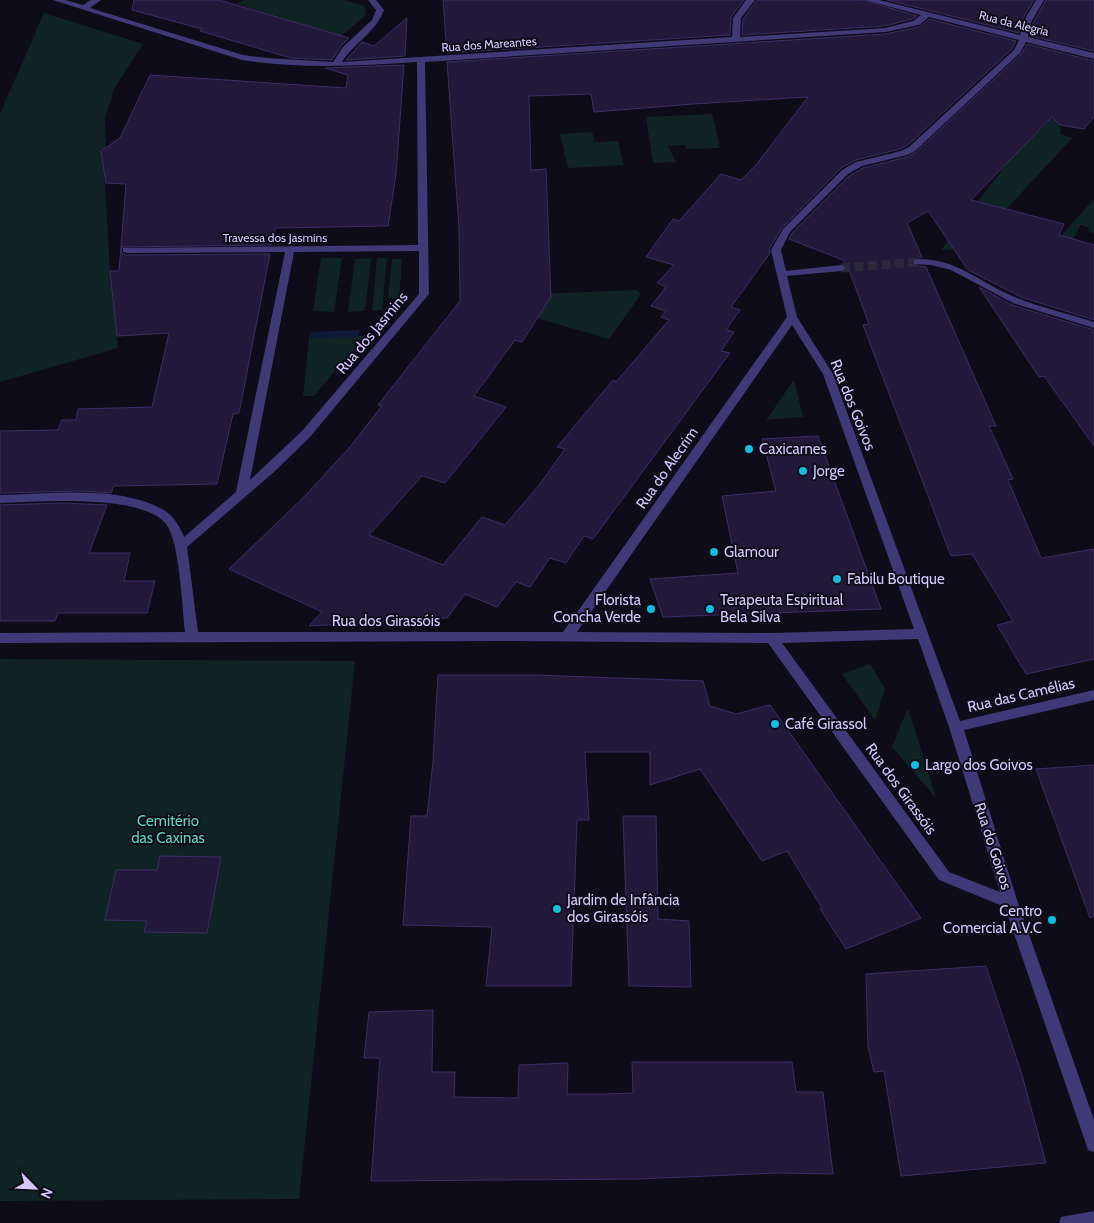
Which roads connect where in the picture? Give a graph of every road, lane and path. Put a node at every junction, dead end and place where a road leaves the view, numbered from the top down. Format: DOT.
graph roads {
  1 [pos="57,0"];
  2 [pos="97,0"];
  3 [pos="372,0"];
  4 [pos="751,0"];
  5 [pos="870,0"];
  6 [pos="1040,0"];
  7 [pos="84,8"];
  8 [pos="928,14"];
  9 [pos="1024,38"];
  10 [pos="736,40"];
  11 [pos="1094,56"];
  12 [pos="421,61"];
  13 [pos="336,65"];
  14 [pos="424,248"];
  15 [pos="290,249"];
  16 [pos="126,250"];
  17 [pos="918,262"];
  18 [pos="841,268"];
  19 [pos="782,274"];
  20 [pos="792,317"];
  21 [pos="1094,325"];
  22 [pos="242,493"];
  23 [pos="0,499"];
  24 [pos="181,546"];
  25 [pos="921,634"];
  26 [pos="566,637"];
  27 [pos="0,638"];
  28 [pos="192,638"];
  29 [pos="772,638"];
  30 [pos="1094,695"];
  31 [pos="956,727"];
  32 [pos="1011,903"];
  33 [pos="1094,1144"];
  34 [pos="1094,1219"];
  35 [pos="1067,1223"];
  1 -- 7 [label="street, Rua dos Mareantes"];
  2 -- 7 [label="street"];
  3 -- 13 [label="street"];
  4 -- 10 [label="street"];
  5 -- 8 [label="street, Rua da Alegria"];
  6 -- 9 [label="street, Rua dos Goivos"];
  7 -- 13 [label="street, Rua dos Mareantes"];
  8 -- 9 [label="street, Rua da Alegria"];
  8 -- 10 [label="street, Rua dos Mareantes"];
  9 -- 11 [label="street, Rua da Alegria"];
  9 -- 19 [label="street, Rua dos Goivos"];
  10 -- 12 [label="street, Rua dos Mareantes"];
  12 -- 13 [label="street, Rua dos Mareantes"];
  12 -- 14 [label="street, Rua dos Jasmins"];
  14 -- 15 [label="street, Travessa dos Jasmins"];
  14 -- 22 [label="street, Rua dos Jasmins"];
  15 -- 16 [label="street, Travessa dos Jasmins"];
  15 -- 22 [label="street"];
  17 -- 21 [label="street"];
  18 -- 19 [label="street"];
  19 -- 20 [label="street, Rua dos Goivos"];
  20 -- 25 [label="street, Rua dos Goivos"];
  20 -- 26 [label="street, Rua do Alecrim"];
  22 -- 24 [label="street, Rua dos Jasmins"];
  23 -- 24 [label="street"];
  24 -- 28 [label="street"];
  25 -- 29 [label="street, Rua dos Girassóis"];
  25 -- 31 [label="street, Rua do Goivos"];
  26 -- 28 [label="street, Rua dos Girassóis"];
  26 -- 29 [label="street, Rua dos Girassóis"];
  27 -- 28 [label="street, Rua dos Girassóis"];
  29 -- 32 [label="street, Rua dos Girassóis"];
  30 -- 31 [label="street, Rua das Camélias"];
  31 -- 32 [label="street, Rua do Goivos"];
  32 -- 33 [label="street, Rua do Goivos"];
  34 -- 35 [label="street"];
}
